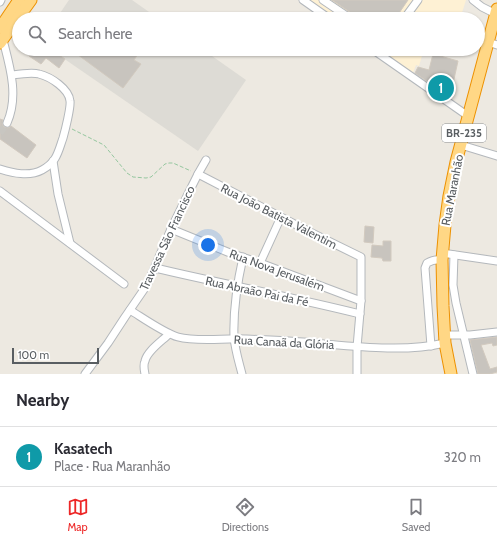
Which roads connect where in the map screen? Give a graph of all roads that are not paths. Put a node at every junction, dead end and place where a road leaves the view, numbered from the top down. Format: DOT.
graph roads {
  1 [pos="20,0"];
  2 [pos="31,0"];
  3 [pos="303,0"];
  4 [pos="323,0"];
  5 [pos="418,0"];
  6 [pos="473,0"];
  7 [pos="479,0"];
  8 [pos="496,11"];
  9 [pos="22,12"];
  10 [pos="320,12"];
  11 [pos="341,12"];
  12 [pos="409,12"];
  13 [pos="12,27"];
  14 [pos="0,28"];
  15 [pos="1,42"];
  16 [pos="492,43"];
  17 [pos="382,56"];
  18 [pos="12,75"];
  19 [pos="468,116"];
  20 [pos="7,123"];
  21 [pos="461,146"];
  22 [pos="497,156"];
  23 [pos="206,160"];
  24 [pos="53,161"];
  25 [pos="0,169"];
  26 [pos="198,174"];
  27 [pos="0,191"];
  28 [pos="280,217"];
  29 [pos="171,229"];
  30 [pos="70,243"];
  31 [pos="454,255"];
  32 [pos="243,257"];
  33 [pos="442,257"];
  34 [pos="497,261"];
  35 [pos="260,263"];
  36 [pos="154,268"];
  37 [pos="124,284"];
  38 [pos="237,286"];
  39 [pos="360,301"];
  40 [pos="130,310"];
  41 [pos="360,314"];
  42 [pos="497,332"];
  43 [pos="169,334"];
  44 [pos="464,335"];
  45 [pos="234,338"];
  46 [pos="445,339"];
  47 [pos="431,346"];
  48 [pos="358,347"];
  49 [pos="86,374"];
  50 [pos="145,374"];
  51 [pos="242,374"];
  52 [pos="357,374"];
  53 [pos="451,374"];
  54 [pos="472,374"];
  1 -- 14 [label="highway"];
  2 -- 9 [label="highway"];
  3 -- 10 [label="street"];
  4 -- 11 [label="street"];
  5 -- 12 [label="street"];
  6 -- 8 [label="street"];
  7 -- 8 [label="street"];
  8 -- 16 [label="highway, Rua Maranhão / BR-235"];
  13 -- 15 [label="highway"];
  15 -- 18 [label="street"];
  16 -- 19 [label="highway, Rua Maranhão / BR-235"];
  17 -- 19 [label="street"];
  18 -- 20 [label="street"];
  18 -- 24 [label="street"];
  19 -- 21 [label="highway, Rua Maranhão / BR-235"];
  21 -- 22 [label="street"];
  21 -- 33 [label="highway, Rua Maranhão / BR-235"];
  23 -- 26 [label="street, Travessa São Francisco"];
  24 -- 25 [label="street"];
  24 -- 30 [label="street"];
  26 -- 28 [label="street, Rua João Batista Valentim"];
  26 -- 29 [label="street, Travessa São Francisco"];
  27 -- 30 [label="street"];
  28 -- 35 [label="street"];
  28 -- 39 [label="street, Rua João Batista Valentim"];
  29 -- 32 [label="street, Rua Nova Jerusalém"];
  29 -- 36 [label="street, Travessa São Francisco"];
  30 -- 37 [label="street"];
  31 -- 33 [label="street"];
  31 -- 34 [label="street"];
  31 -- 44 [label="street"];
  32 -- 35 [label="street, Rua Nova Jerusalém"];
  32 -- 38 [label="street"];
  33 -- 46 [label="highway, Rua Maranhão / BR-235"];
  33 -- 47 [label="street"];
  35 -- 39 [label="street, Rua Nova Jerusalém"];
  36 -- 38 [label="street, Rua Abraão Pai da Fé"];
  36 -- 40 [label="street, Travessa São Francisco"];
  38 -- 41 [label="street, Rua Abraão Pai da Fé"];
  38 -- 45 [label="street"];
  39 -- 41 [label="street"];
  40 -- 43 [label="street, Rua Canaã da Glória"];
  40 -- 49 [label="street, Travessa São Francisco"];
  41 -- 48 [label="street"];
  42 -- 44 [label="street, Rua Canaã da Glória"];
  43 -- 45 [label="street, Rua Canaã da Glória"];
  43 -- 50 [label="street"];
  44 -- 46 [label="street, Rua Canaã da Glória"];
  44 -- 54 [label="street"];
  45 -- 48 [label="street, Rua Canaã da Glória"];
  45 -- 51 [label="street"];
  46 -- 47 [label="street, Rua Canaã da Glória"];
  46 -- 53 [label="highway, Rua Maranhão / BR-235"];
  47 -- 48 [label="street, Rua Canaã da Glória"];
  48 -- 52 [label="street"];
}
